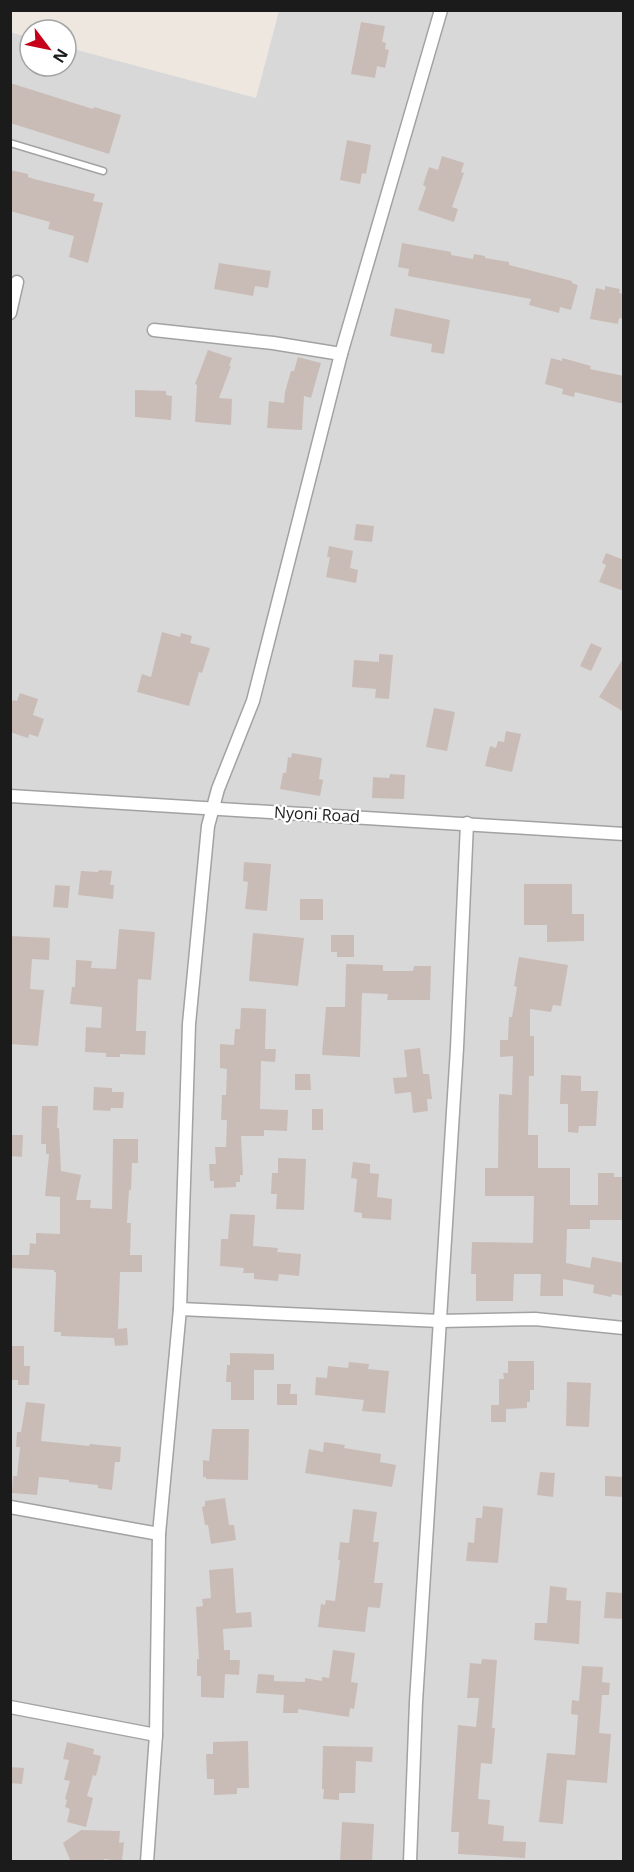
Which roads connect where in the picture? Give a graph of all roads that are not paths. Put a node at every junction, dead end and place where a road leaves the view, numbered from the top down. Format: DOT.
graph roads {
  1 [pos="441,10"];
  2 [pos="10,143"];
  3 [pos="104,171"];
  4 [pos="17,282"];
  5 [pos="10,313"];
  6 [pos="154,330"];
  7 [pos="341,354"];
  8 [pos="10,796"];
  9 [pos="213,808"];
  10 [pos="467,823"];
  11 [pos="624,834"];
  12 [pos="180,1309"];
  13 [pos="440,1321"];
  14 [pos="624,1328"];
  15 [pos="10,1507"];
  16 [pos="159,1534"];
  17 [pos="10,1707"];
  18 [pos="156,1735"];
  19 [pos="147,1862"];
  20 [pos="410,1862"];
  1 -- 7 [label="street"];
  2 -- 3 [label="lane"];
  4 -- 5 [label="street"];
  6 -- 7 [label="street"];
  7 -- 9 [label="street"];
  8 -- 9 [label="street, Nyoni Road"];
  9 -- 10 [label="street, Nyoni Road"];
  9 -- 12 [label="street"];
  10 -- 11 [label="street, Nyoni Road"];
  10 -- 13 [label="street"];
  12 -- 13 [label="street"];
  12 -- 16 [label="street"];
  13 -- 14 [label="street"];
  13 -- 20 [label="street"];
  15 -- 16 [label="street"];
  16 -- 18 [label="street"];
  17 -- 18 [label="street"];
  18 -- 19 [label="street"];
}
